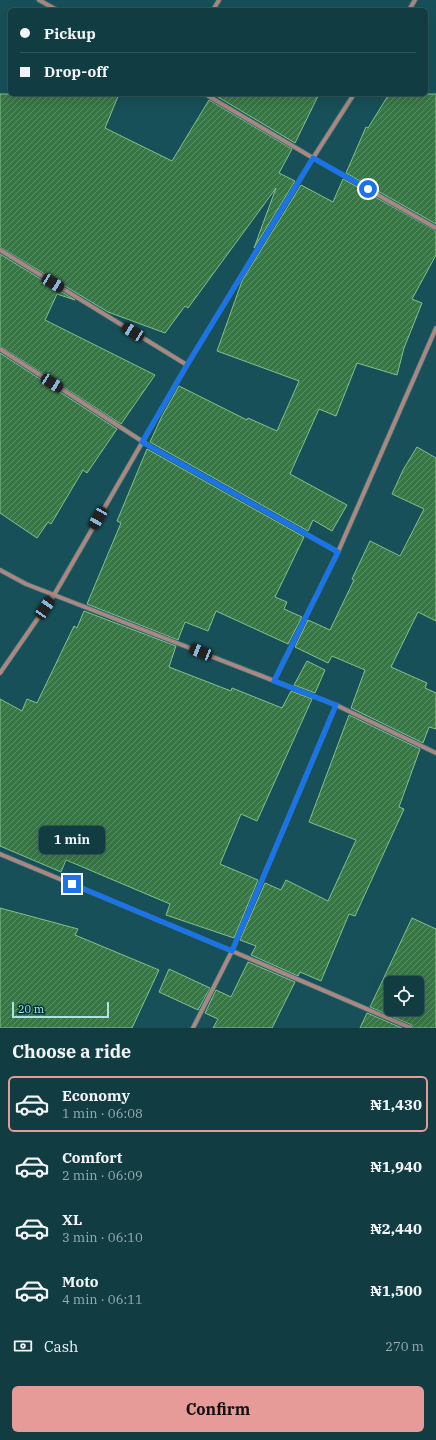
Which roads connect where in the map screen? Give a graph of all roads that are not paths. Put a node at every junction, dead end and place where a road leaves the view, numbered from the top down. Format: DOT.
graph roads {
  1 [pos="39,0"];
  2 [pos="53,8"];
  3 [pos="208,96"];
  4 [pos="353,96"];
  5 [pos="313,158"];
  6 [pos="436,228"];
  7 [pos="0,250"];
  8 [pos="436,328"];
  9 [pos="0,349"];
  10 [pos="187,365"];
  11 [pos="142,442"];
  12 [pos="338,552"];
  13 [pos="0,570"];
  14 [pos="54,595"];
  15 [pos="0,673"];
  16 [pos="274,681"];
  17 [pos="336,705"];
  18 [pos="436,753"];
  19 [pos="0,854"];
  20 [pos="232,951"];
  21 [pos="193,1028"];
  22 [pos="411,1028"];
  1 -- 2 [label="street"];
  3 -- 5 [label="street"];
  4 -- 5 [label="street"];
  5 -- 6 [label="street"];
  5 -- 10 [label="street"];
  7 -- 10 [label="street"];
  8 -- 12 [label="street"];
  9 -- 11 [label="street"];
  10 -- 11 [label="street"];
  11 -- 12 [label="street"];
  11 -- 14 [label="street"];
  12 -- 16 [label="street"];
  13 -- 14 [label="street"];
  14 -- 15 [label="street"];
  14 -- 16 [label="street"];
  16 -- 17 [label="street"];
  17 -- 18 [label="street"];
  17 -- 20 [label="street"];
  19 -- 20 [label="street"];
  20 -- 21 [label="street"];
  20 -- 22 [label="street"];
}
